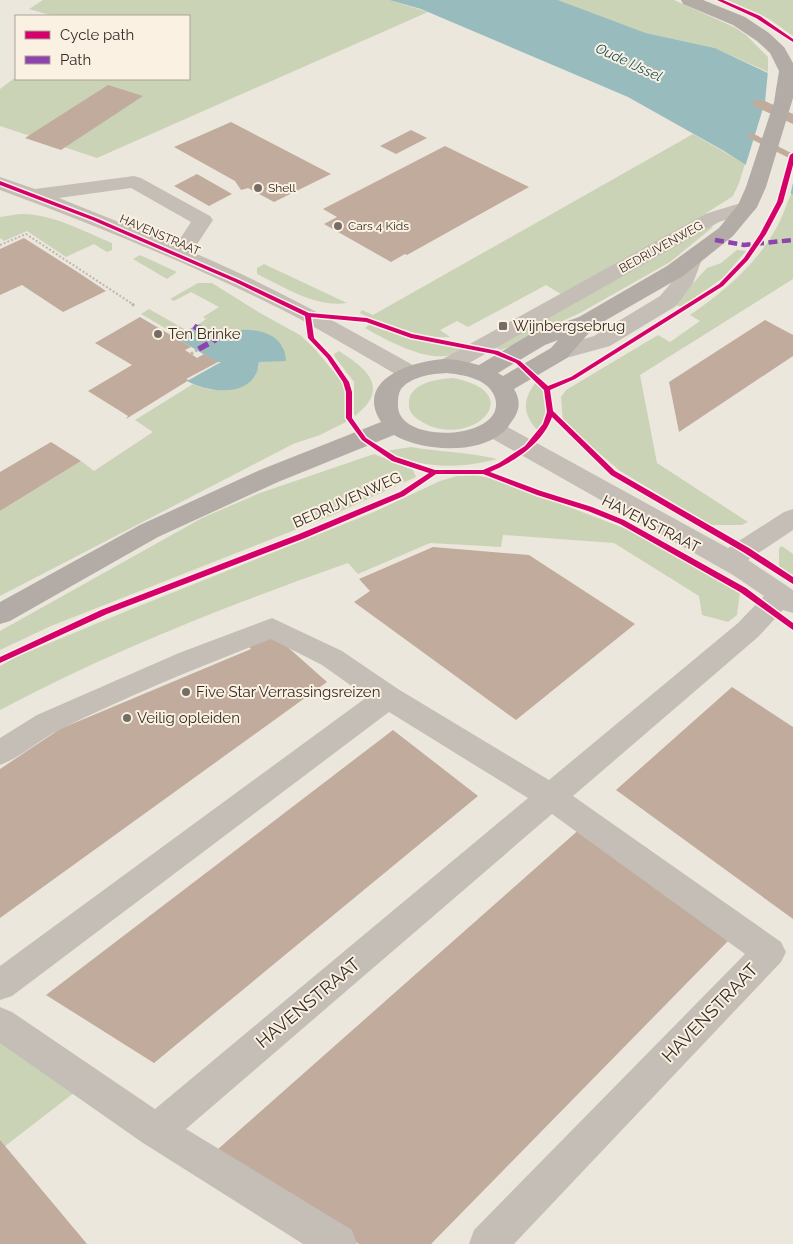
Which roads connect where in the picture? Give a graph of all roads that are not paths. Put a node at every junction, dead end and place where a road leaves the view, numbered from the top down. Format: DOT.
graph roads {
  1 [pos="689,0"];
  2 [pos="4,189"];
  3 [pos="32,195"];
  4 [pos="747,207"];
  5 [pos="180,255"];
  6 [pos="691,259"];
  7 [pos="587,322"];
  8 [pos="559,353"];
  9 [pos="447,366"];
  10 [pos="410,373"];
  11 [pos="481,373"];
  12 [pos="501,387"];
  13 [pos="396,425"];
  14 [pos="493,429"];
  15 [pos="793,518"];
  16 [pos="729,560"];
  17 [pos="787,599"];
  18 [pos="0,614"];
  19 [pos="388,697"];
  20 [pos="0,753"];
  21 [pos="552,796"];
  22 [pos="0,985"];
  23 [pos="0,1023"];
  24 [pos="156,1131"];
  25 [pos="338,1244"];
  26 [pos="488,1244"];
  1 -- 4 [label="main road, BEDRIJVENWEG"];
  2 -- 3 [label="street, HAVENSTRAAT"];
  3 -- 5 [label="street, HAVENSTRAAT"];
  3 -- 5 [label="street"];
  4 -- 6 [label="main road, BEDRIJVENWEG"];
  4 -- 9 [label="street, BEDRIJVENWEG"];
  5 -- 10 [label="street, HAVENSTRAAT"];
  6 -- 7 [label="main road, BEDRIJVENWEG"];
  6 -- 8 [label="street, BEDRIJVENWEG"];
  7 -- 8 [label="main road, BEDRIJVENWEG"];
  7 -- 11 [label="main road, BEDRIJVENWEG"];
  8 -- 12 [label="main road, BEDRIJVENWEG"];
  9 -- 10 [label="main road"];
  9 -- 11 [label="main road"];
  10 -- 13 [label="main road"];
  11 -- 12 [label="main road"];
  12 -- 14 [label="main road"];
  13 -- 14 [label="main road"];
  13 -- 18 [label="main road"];
  14 -- 16 [label="street, HAVENSTRAAT"];
  15 -- 16 [label="street"];
  16 -- 17 [label="street, HAVENSTRAAT"];
  17 -- 21 [label="street, HAVENSTRAAT"];
  19 -- 20 [label="street, HAVENSTRAAT"];
  19 -- 21 [label="street, HAVENSTRAAT"];
  19 -- 22 [label="street"];
  21 -- 24 [label="street, HAVENSTRAAT"];
  21 -- 26 [label="street, HAVENSTRAAT"];
  23 -- 24 [label="street"];
  24 -- 25 [label="street"];
}
